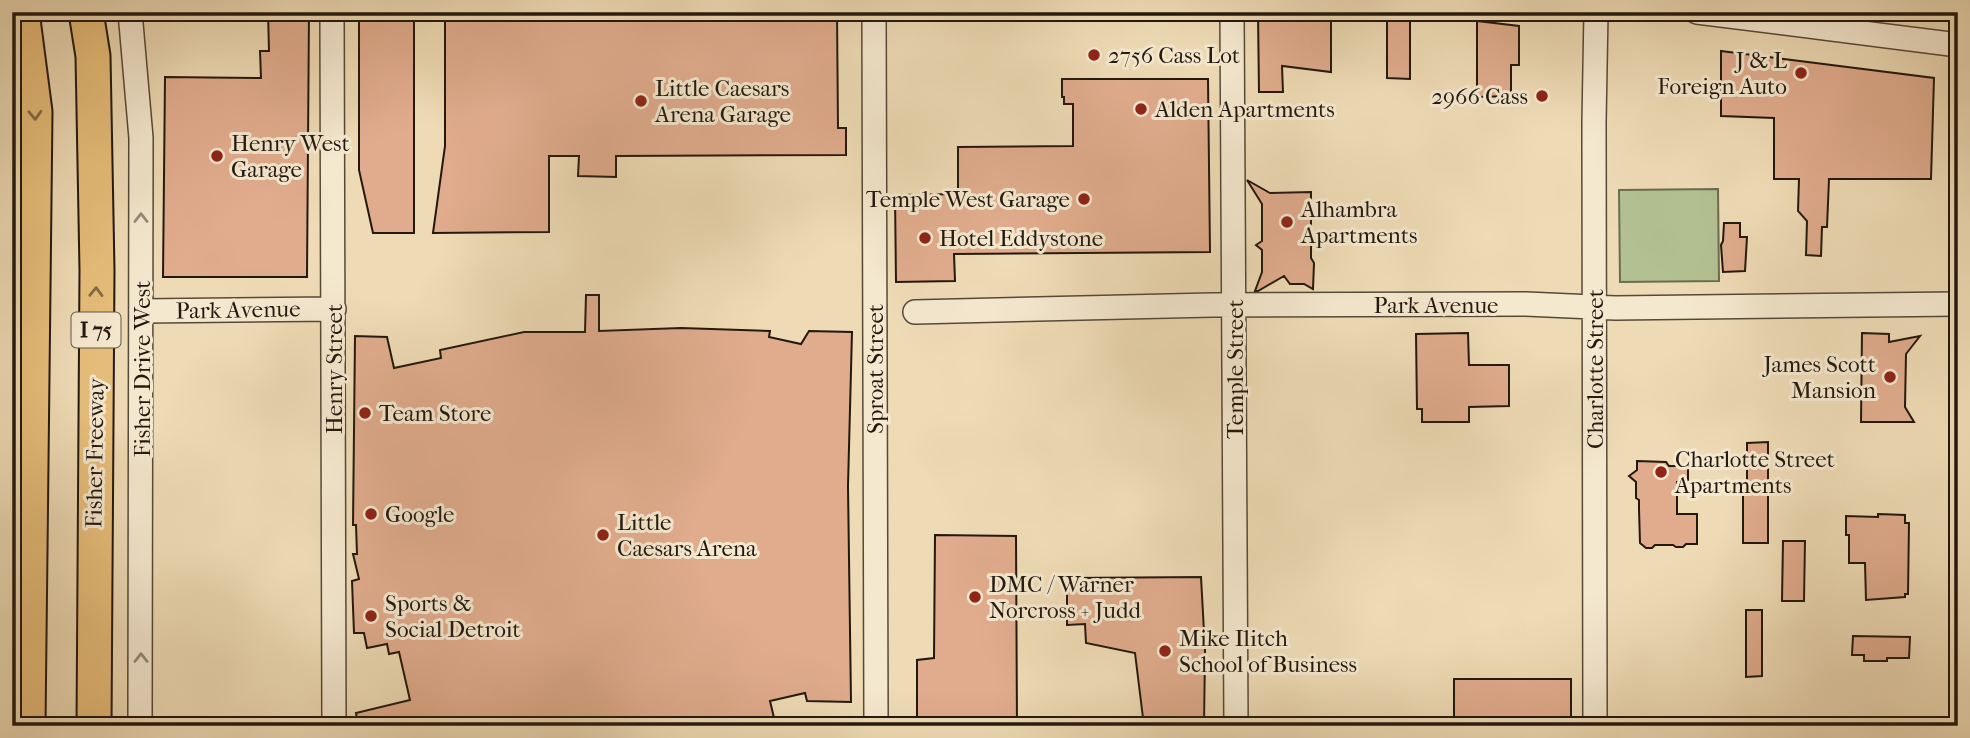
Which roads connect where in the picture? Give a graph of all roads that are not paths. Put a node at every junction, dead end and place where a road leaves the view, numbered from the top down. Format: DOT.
graph roads {
  1 [pos="22,12"];
  2 [pos="86,12"];
  3 [pos="130,12"];
  4 [pos="332,12"];
  5 [pos="874,12"];
  6 [pos="1232,12"];
  7 [pos="1596,12"];
  8 [pos="1697,12"];
  9 [pos="1958,45"];
  10 [pos="1958,304"];
  11 [pos="1234,305"];
  12 [pos="1595,307"];
  13 [pos="334,309"];
  14 [pos="142,311"];
  15 [pos="915,312"];
  16 [pos="28,726"];
  17 [pos="94,726"];
  18 [pos="141,726"];
  19 [pos="334,726"];
  20 [pos="876,726"];
  21 [pos="1236,726"];
  22 [pos="1595,726"];
  1 -- 16 [label="highway, one-way"];
  17 -- 2 [label="highway, Fisher Freeway / I 75, one-way"];
  14 -- 3 [label="street, Fisher Drive West, one-way"];
  4 -- 13 [label="street, Henry Street"];
  5 -- 20 [label="street, Sproat Street"];
  6 -- 11 [label="street, Temple Street"];
  7 -- 12 [label="street, Charlotte Street"];
  8 -- 9 [label="street"];
  10 -- 12 [label="street, Park Avenue"];
  11 -- 12 [label="street, Park Avenue"];
  11 -- 15 [label="street, Park Avenue"];
  11 -- 21 [label="street, Temple Street"];
  12 -- 22 [label="street, Charlotte Street"];
  13 -- 14 [label="street, Park Avenue"];
  13 -- 19 [label="street, Henry Street"];
  18 -- 14 [label="street, Fisher Drive West, one-way"];
}
